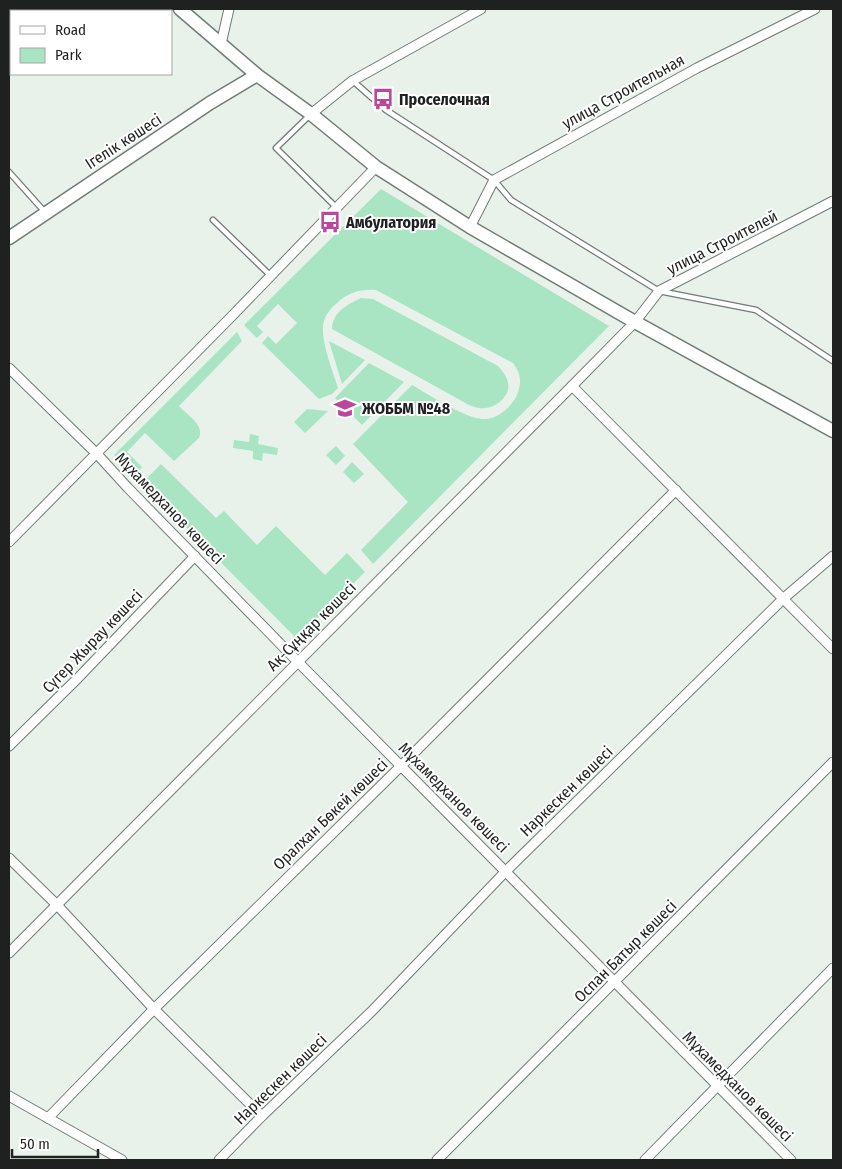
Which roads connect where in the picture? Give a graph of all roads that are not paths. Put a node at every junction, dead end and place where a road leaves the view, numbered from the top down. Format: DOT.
graph roads {
  1 [pos="180,9"];
  2 [pos="229,9"];
  3 [pos="481,9"];
  4 [pos="815,9"];
  5 [pos="220,44"];
  6 [pos="257,75"];
  7 [pos="352,80"];
  8 [pos="311,114"];
  9 [pos="376,166"];
  10 [pos="9,172"];
  11 [pos="494,180"];
  12 [pos="833,201"];
  13 [pos="337,208"];
  14 [pos="45,212"];
  15 [pos="213,220"];
  16 [pos="470,227"];
  17 [pos="9,238"];
  18 [pos="271,276"];
  19 [pos="659,291"];
  20 [pos="635,322"];
  21 [pos="833,361"];
  22 [pos="9,368"];
  23 [pos="572,386"];
  24 [pos="833,431"];
  25 [pos="97,454"];
  26 [pos="676,490"];
  27 [pos="9,542"];
  28 [pos="195,556"];
  29 [pos="833,556"];
  30 [pos="784,598"];
  31 [pos="833,649"];
  32 [pos="297,661"];
  33 [pos="9,746"];
  34 [pos="833,762"];
  35 [pos="401,766"];
  36 [pos="9,858"];
  37 [pos="506,871"];
  38 [pos="56,905"];
  39 [pos="9,953"];
  40 [pos="833,968"];
  41 [pos="615,983"];
  42 [pos="154,1009"];
  43 [pos="717,1086"];
  44 [pos="9,1096"];
  45 [pos="262,1116"];
  46 [pos="48,1118"];
  47 [pos="122,1160"];
  48 [pos="219,1160"];
  49 [pos="437,1160"];
  50 [pos="645,1160"];
  51 [pos="791,1160"];
  1 -- 5 [label="main road"];
  2 -- 5 [label="street"];
  3 -- 7 [label="street"];
  4 -- 11 [label="street, улица Строительная"];
  5 -- 6 [label="main road"];
  6 -- 8 [label="main road"];
  6 -- 14 [label="main road, Ігелік көшесі"];
  7 -- 8 [label="street"];
  7 -- 11 [label="lane"];
  8 -- 9 [label="main road"];
  8 -- 13 [label="lane"];
  9 -- 13 [label="street"];
  9 -- 16 [label="main road"];
  10 -- 14 [label="lane"];
  11 -- 16 [label="street"];
  11 -- 19 [label="lane"];
  12 -- 19 [label="street, улица Строителей"];
  13 -- 18 [label="street"];
  14 -- 17 [label="main road, Ігелік көшесі"];
  15 -- 18 [label="lane"];
  16 -- 20 [label="main road"];
  18 -- 25 [label="street"];
  19 -- 20 [label="street, улица Строителей"];
  19 -- 21 [label="lane"];
  20 -- 23 [label="street, Ақ-Сұңқар көшесі"];
  20 -- 24 [label="main road"];
  22 -- 25 [label="street, Мұхамедханов көшесі"];
  23 -- 26 [label="street"];
  23 -- 32 [label="street, Ақ-Сұңқар көшесі"];
  25 -- 27 [label="street"];
  25 -- 28 [label="street, Мұхамедханов көшесі"];
  26 -- 30 [label="street"];
  26 -- 35 [label="street, Оралхан Бөкей көшесі"];
  28 -- 32 [label="street, Мұхамедханов көшесі"];
  28 -- 33 [label="street, Сүгер Жырау көшесі"];
  29 -- 30 [label="street, Наркескен көшесі"];
  30 -- 31 [label="street"];
  30 -- 37 [label="street, Наркескен көшесі"];
  32 -- 35 [label="street, Мұхамедханов көшесі"];
  32 -- 38 [label="street, Ақ-Сұңқар көшесі"];
  34 -- 41 [label="street, Оспан Батыр көшесі"];
  35 -- 37 [label="street, Мұхамедханов көшесі"];
  35 -- 42 [label="street, Оралхан Бөкей көшесі"];
  36 -- 38 [label="street"];
  37 -- 41 [label="street, Мұхамедханов көшесі"];
  37 -- 45 [label="street, Наркескен көшесі"];
  38 -- 39 [label="street, Ақ-Сұңқар көшесі"];
  38 -- 42 [label="street"];
  40 -- 43 [label="street"];
  41 -- 43 [label="street, Мұхамедханов көшесі"];
  41 -- 49 [label="street, Оспан Батыр көшесі"];
  42 -- 45 [label="street"];
  42 -- 46 [label="street, Оралхан Бөкей көшесі"];
  43 -- 50 [label="street"];
  43 -- 51 [label="street, Мұхамедханов көшесі"];
  44 -- 46 [label="street"];
  45 -- 48 [label="street, Наркескен көшесі"];
  46 -- 47 [label="street"];
}
